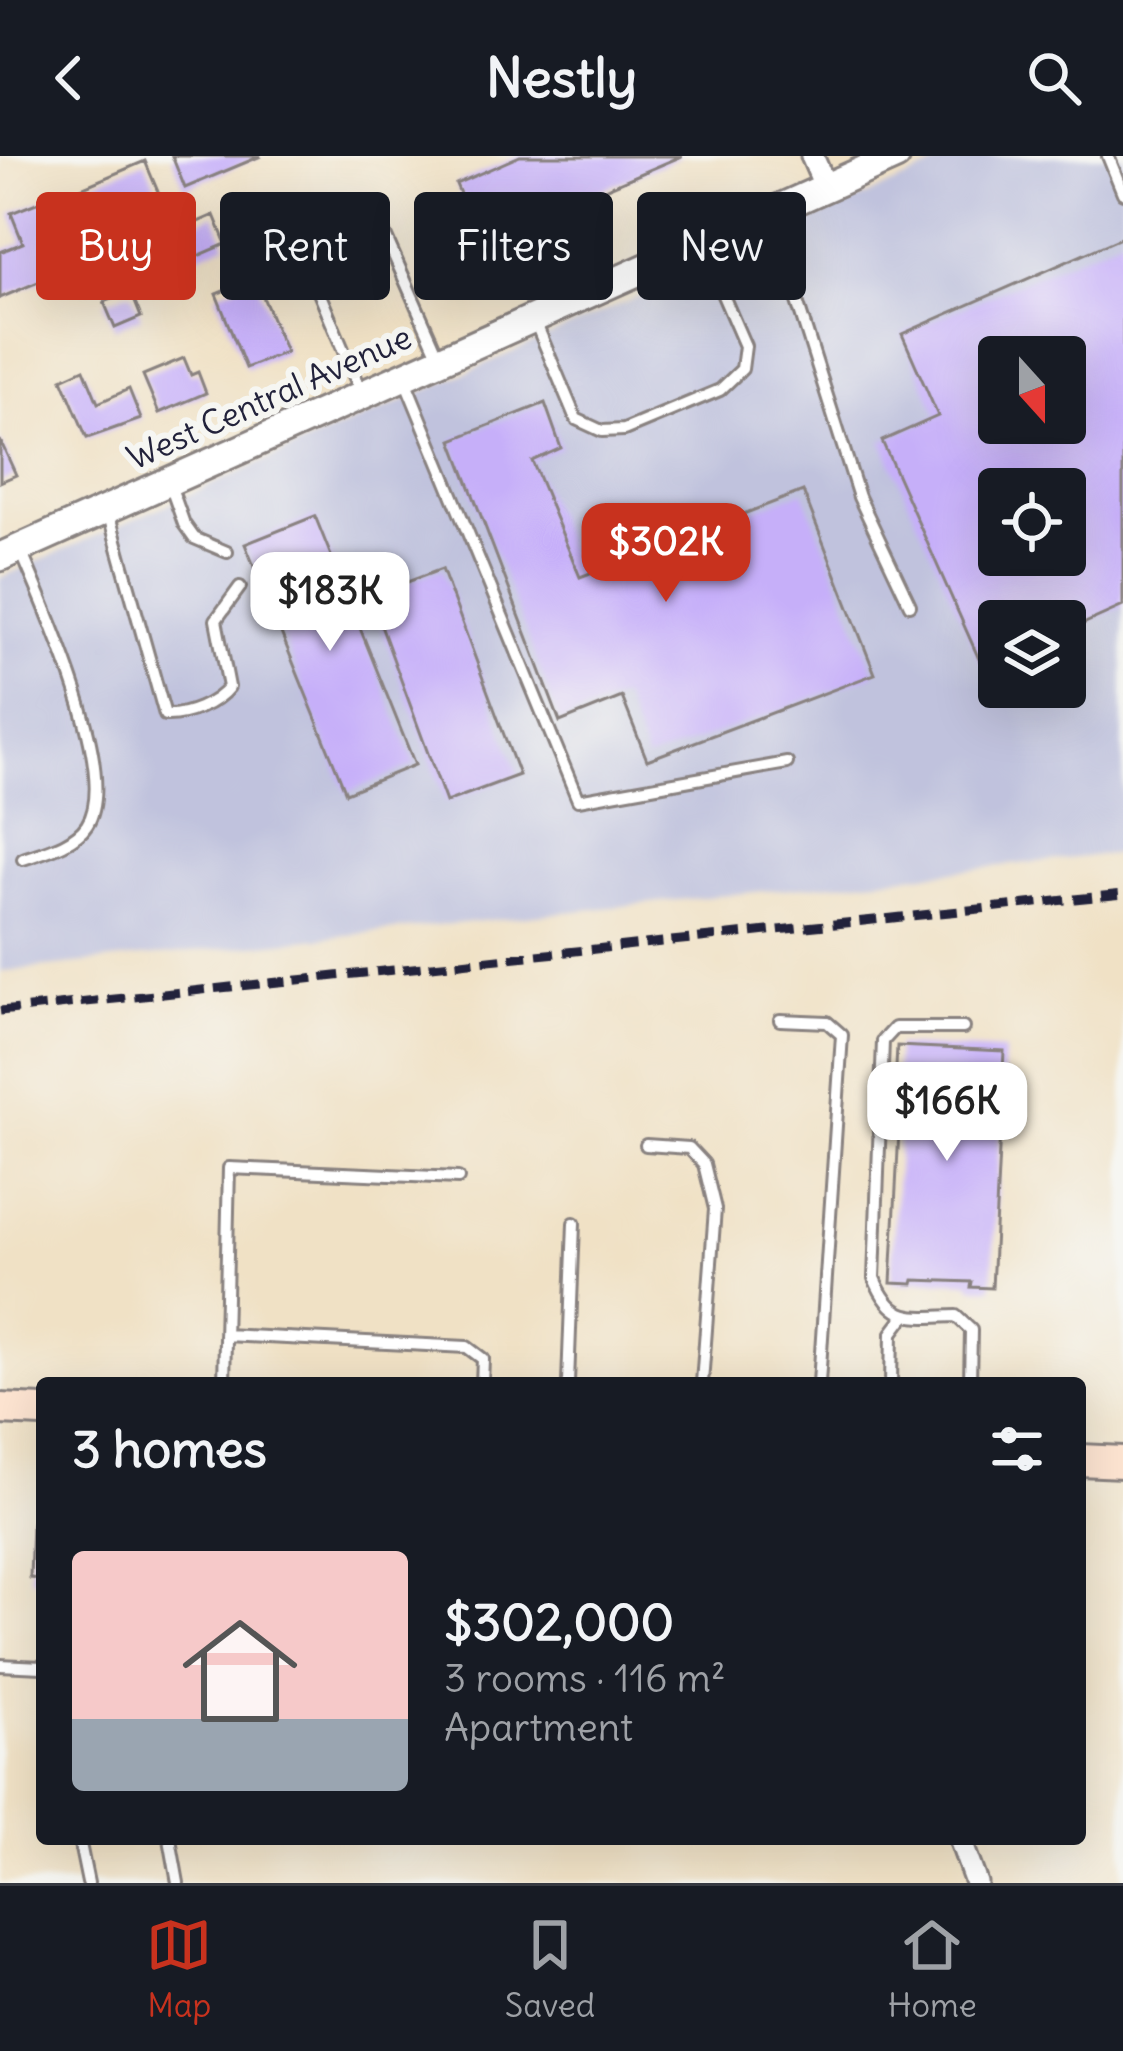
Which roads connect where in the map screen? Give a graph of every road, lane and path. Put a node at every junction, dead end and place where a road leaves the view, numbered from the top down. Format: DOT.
graph roads {
  1 [pos="812,156"];
  2 [pos="896,156"];
  3 [pos="1108,156"];
  4 [pos="826,188"];
  5 [pos="1123,193"];
  6 [pos="806,197"];
  7 [pos="637,272"];
  8 [pos="725,300"];
  9 [pos="797,300"];
  10 [pos="533,319"];
  11 [pos="440,360"];
  12 [pos="404,376"];
  13 [pos="363,395"];
  14 [pos="169,482"];
  15 [pos="107,509"];
  16 [pos="10,552"];
  17 [pos="227,552"];
  18 [pos="240,587"];
  19 [pos="910,605"];
  20 [pos="787,763"];
  21 [pos="22,859"];
  22 [pos="780,1020"];
  23 [pos="963,1028"];
  24 [pos="646,1145"];
  25 [pos="458,1178"];
  26 [pos="574,1223"];
  27 [pos="904,1317"];
  28 [pos="225,1335"];
  29 [pos="224,1377"];
  30 [pos="482,1377"];
  31 [pos="568,1377"];
  32 [pos="702,1377"];
  33 [pos="819,1377"];
  34 [pos="891,1377"];
  35 [pos="970,1377"];
  36 [pos="0,1409"];
  37 [pos="36,1411"];
  38 [pos="1086,1460"];
  39 [pos="1123,1462"];
  40 [pos="0,1665"];
  41 [pos="36,1669"];
  42 [pos="80,1845"];
  43 [pos="171,1845"];
  44 [pos="962,1845"];
  45 [pos="88,1883"];
  46 [pos="178,1883"];
  47 [pos="976,1883"];
  1 -- 4 [label="street"];
  2 -- 4 [label="street, West Central Avenue"];
  3 -- 5 [label="lane"];
  4 -- 6 [label="street, West Central Avenue"];
  7 -- 10 [label="street, West Central Avenue"];
  8 -- 10 [label="lane"];
  9 -- 19 [label="lane"];
  10 -- 11 [label="street, West Central Avenue"];
  11 -- 12 [label="street, West Central Avenue"];
  11 -- 13 [label="lane"];
  12 -- 13 [label="street, West Central Avenue"];
  12 -- 20 [label="lane"];
  13 -- 14 [label="street, West Central Avenue"];
  14 -- 15 [label="street, West Central Avenue"];
  14 -- 17 [label="lane"];
  15 -- 16 [label="street, West Central Avenue"];
  15 -- 18 [label="lane"];
  16 -- 21 [label="lane"];
  22 -- 33 [label="lane"];
  23 -- 27 [label="lane"];
  24 -- 32 [label="lane"];
  25 -- 28 [label="lane"];
  26 -- 31 [label="lane"];
  27 -- 34 [label="lane"];
  27 -- 35 [label="lane"];
  28 -- 29 [label="lane"];
  28 -- 30 [label="lane"];
  36 -- 37 [label="main road"];
  38 -- 39 [label="main road"];
  40 -- 41 [label="lane"];
  42 -- 45 [label="lane"];
  43 -- 46 [label="lane"];
  44 -- 47 [label="street"];
}
